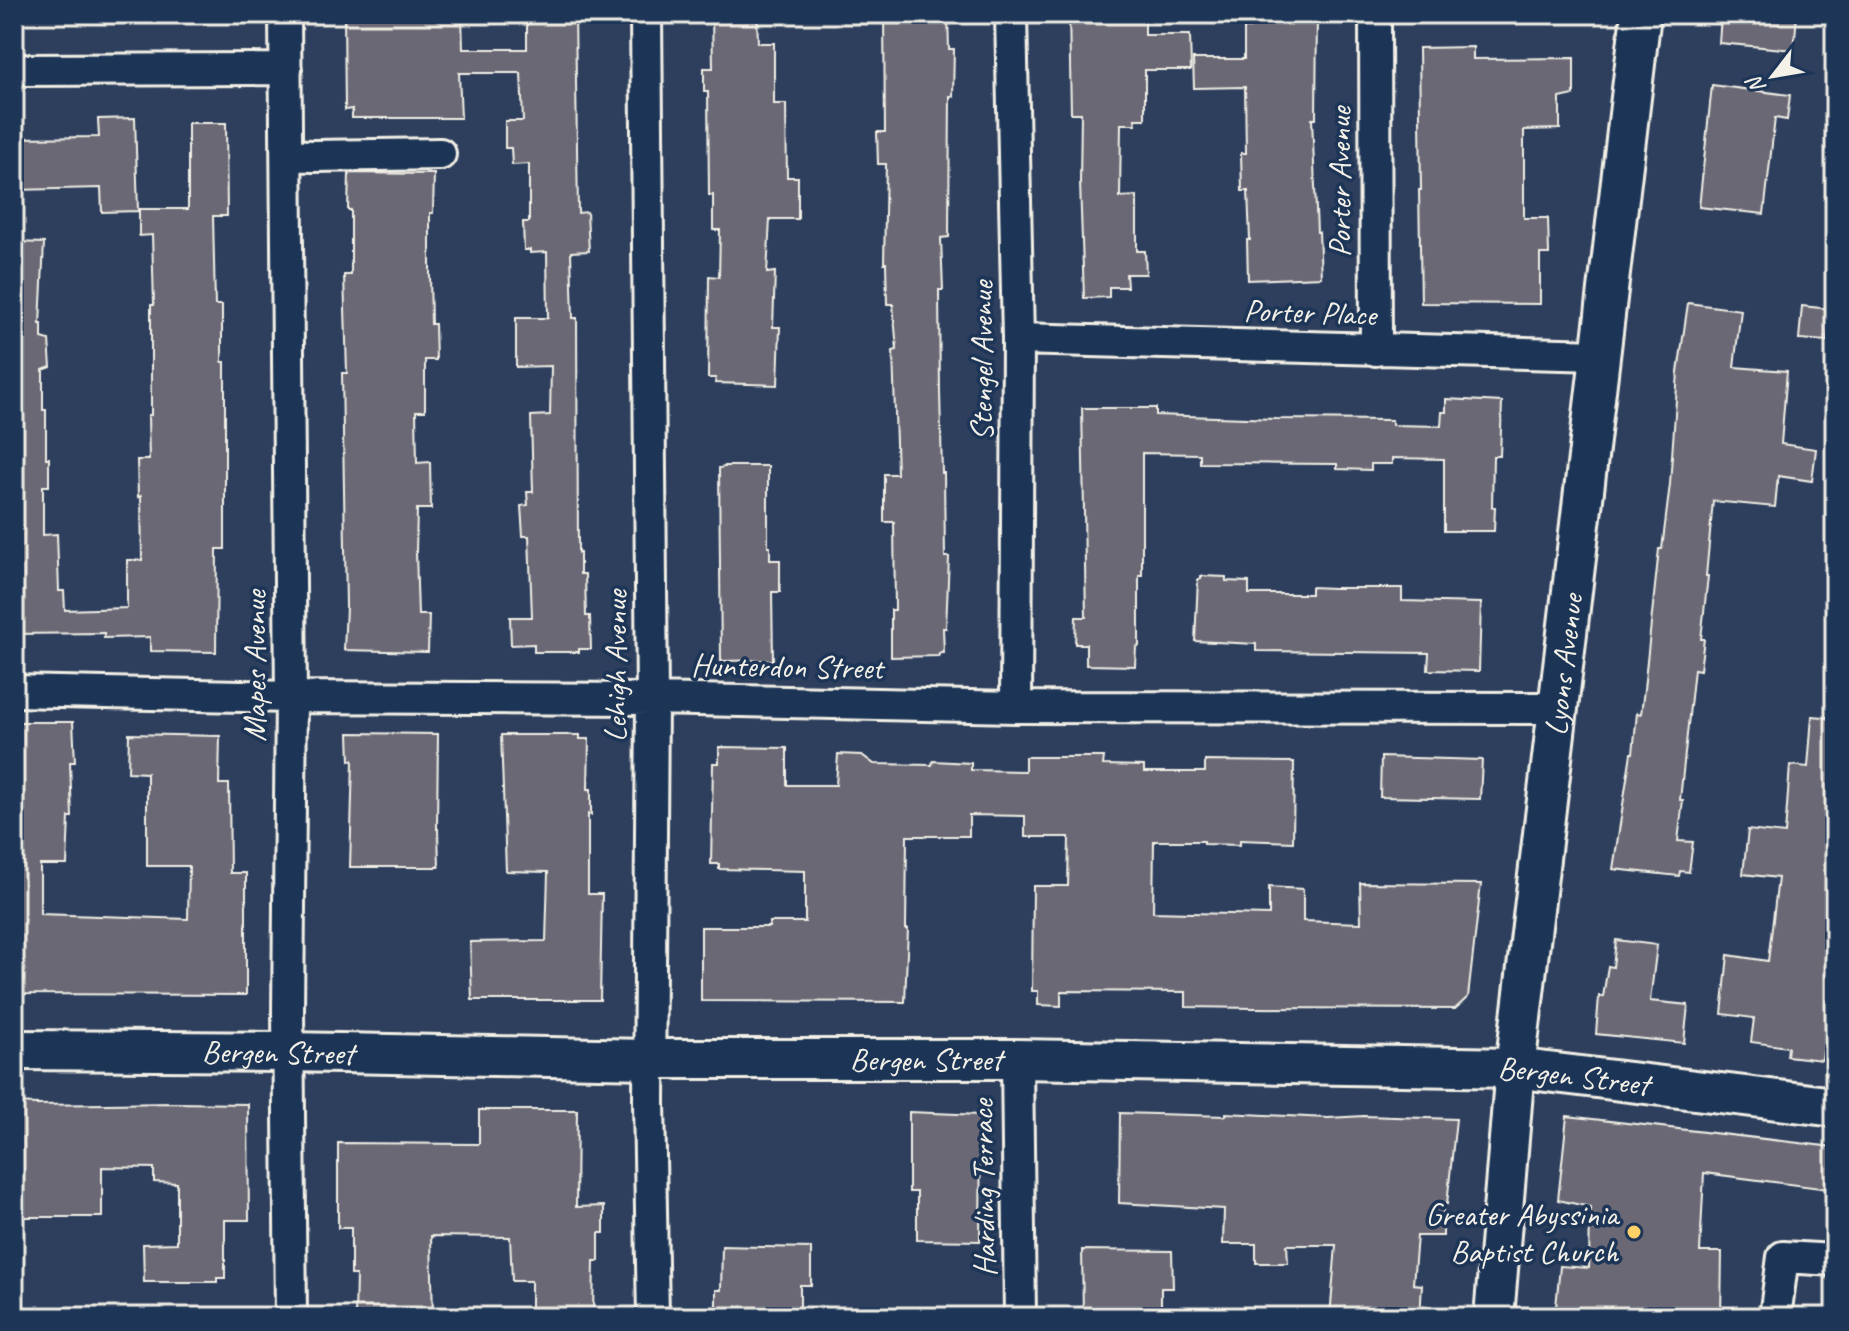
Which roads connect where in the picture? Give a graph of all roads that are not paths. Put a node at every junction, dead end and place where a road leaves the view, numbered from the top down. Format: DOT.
graph roads {
  1 [pos="285,14"];
  2 [pos="646,14"];
  3 [pos="1011,14"];
  4 [pos="1375,14"];
  5 [pos="1641,14"];
  6 [pos="286,69"];
  7 [pos="14,70"];
  8 [pos="440,154"];
  9 [pos="287,155"];
  10 [pos="1018,339"];
  11 [pos="1376,350"];
  12 [pos="1600,355"];
  13 [pos="14,691"];
  14 [pos="291,697"];
  15 [pos="652,699"];
  16 [pos="1016,707"];
  17 [pos="1558,708"];
  18 [pos="14,1050"];
  19 [pos="289,1052"];
  20 [pos="649,1059"];
  21 [pos="1017,1059"];
  22 [pos="1515,1068"];
  23 [pos="1835,1107"];
  24 [pos="1835,1260"];
  25 [pos="291,1317"];
  26 [pos="653,1317"];
  27 [pos="1020,1317"];
  28 [pos="1494,1317"];
  29 [pos="1775,1317"];
  1 -- 6 [label="street, Mapes Avenue"];
  2 -- 15 [label="street, Lehigh Avenue"];
  3 -- 10 [label="street, Stengel Avenue"];
  4 -- 11 [label="street, Porter Avenue"];
  5 -- 12 [label="main road, Lyons Avenue"];
  6 -- 7 [label="street"];
  6 -- 9 [label="street, Mapes Avenue"];
  8 -- 9 [label="street"];
  9 -- 14 [label="street, Mapes Avenue"];
  10 -- 11 [label="street, Porter Place"];
  10 -- 16 [label="street, Stengel Avenue"];
  11 -- 12 [label="street, Porter Place"];
  12 -- 17 [label="main road, Lyons Avenue"];
  13 -- 14 [label="street, Hunterdon Street"];
  14 -- 15 [label="street, Hunterdon Street"];
  14 -- 19 [label="street, Mapes Avenue"];
  15 -- 16 [label="street, Hunterdon Street"];
  15 -- 20 [label="street, Lehigh Avenue"];
  16 -- 17 [label="street, Hunterdon Street"];
  17 -- 22 [label="main road, Lyons Avenue"];
  18 -- 19 [label="main road, Bergen Street"];
  19 -- 20 [label="main road, Bergen Street"];
  19 -- 25 [label="street, Mapes Avenue"];
  20 -- 21 [label="main road, Bergen Street"];
  20 -- 26 [label="street, Lehigh Avenue"];
  21 -- 22 [label="main road, Bergen Street"];
  21 -- 27 [label="street, Harding Terrace"];
  22 -- 23 [label="main road, Bergen Street"];
  22 -- 28 [label="main road, Lyons Avenue"];
  24 -- 29 [label="street"];
}
